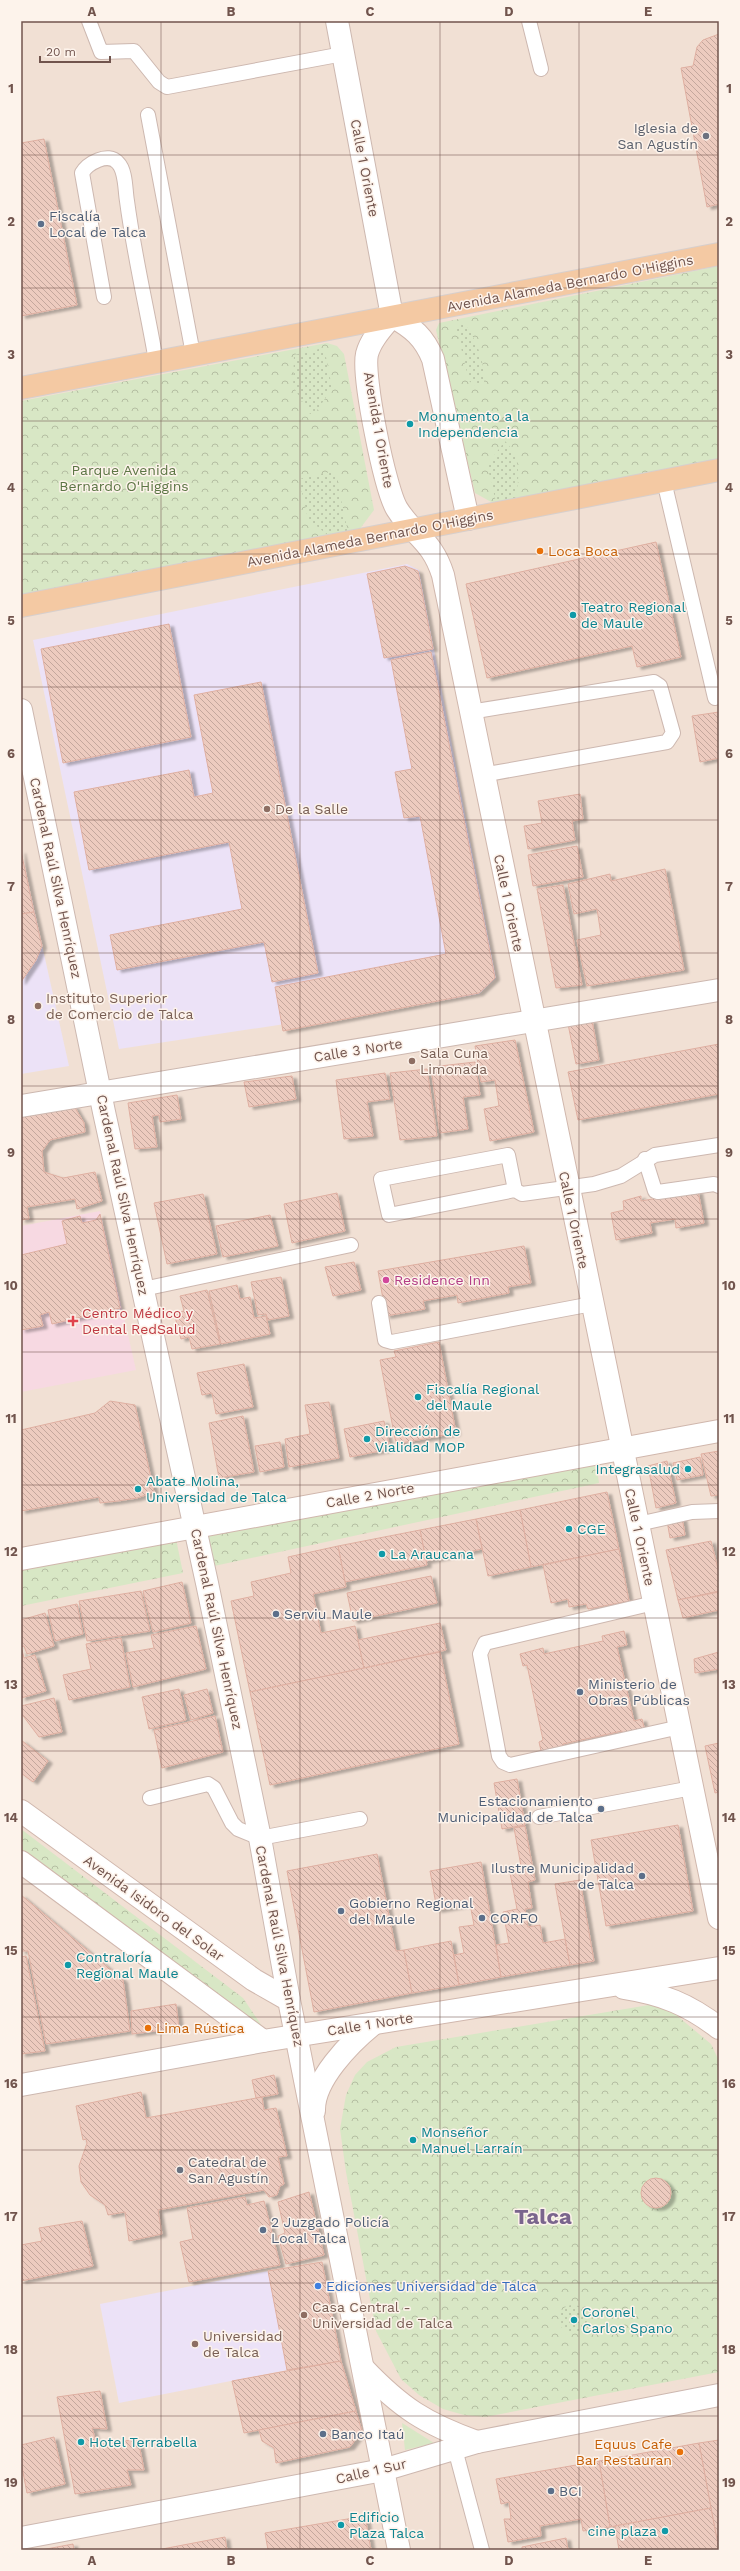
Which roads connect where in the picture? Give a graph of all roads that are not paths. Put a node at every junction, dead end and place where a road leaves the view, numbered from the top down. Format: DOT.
graph roads {
  1 [pos="89,21"];
  2 [pos="337,21"];
  3 [pos="529,21"];
  4 [pos="343,54"];
  5 [pos="542,69"];
  6 [pos="148,115"];
  7 [pos="719,254"];
  8 [pos="104,297"];
  9 [pos="392,316"];
  10 [pos="193,354"];
  11 [pos="156,362"];
  12 [pos="21,388"];
  13 [pos="719,470"];
  14 [pos="664,481"];
  15 [pos="468,519"];
  16 [pos="414,530"];
  17 [pos="21,606"];
  18 [pos="716,698"];
  19 [pos="21,710"];
  20 [pos="470,712"];
  21 [pos="482,775"];
  22 [pos="719,990"];
  23 [pos="533,1021"];
  24 [pos="101,1093"];
  25 [pos="21,1106"];
  26 [pos="719,1145"];
  27 [pos="645,1159"];
  28 [pos="719,1186"];
  29 [pos="568,1188"];
  30 [pos="515,1190"];
  31 [pos="351,1245"];
  32 [pos="143,1289"];
  33 [pos="379,1303"];
  34 [pos="592,1304"];
  35 [pos="719,1430"];
  36 [pos="622,1448"];
  37 [pos="719,1511"];
  38 [pos="638,1524"];
  39 [pos="195,1527"];
  40 [pos="21,1559"];
  41 [pos="654,1603"];
  42 [pos="680,1727"];
  43 [pos="692,1788"];
  44 [pos="150,1798"];
  45 [pos="21,1811"];
  46 [pos="539,1817"];
  47 [pos="360,1819"];
  48 [pos="260,1838"];
  49 [pos="21,1862"];
  50 [pos="719,1918"];
  51 [pos="719,1968"];
  52 [pos="611,1986"];
  53 [pos="289,2000"];
  54 [pos="372,2024"];
  55 [pos="719,2028"];
  56 [pos="297,2035"];
  57 [pos="263,2041"];
  58 [pos="21,2085"];
  59 [pos="314,2123"];
  60 [pos="364,2368"];
  61 [pos="719,2395"];
  62 [pos="477,2442"];
  63 [pos="456,2449"];
  64 [pos="383,2470"];
  65 [pos="21,2538"];
  66 [pos="399,2550"];
  67 [pos="482,2550"];
  1 -- 4 [label="lane"];
  2 -- 4 [label="main road, Calle 1 Oriente"];
  3 -- 5 [label="lane"];
  4 -- 9 [label="main road, Calle 1 Oriente"];
  6 -- 10 [label="lane"];
  7 -- 9 [label="main road, Avenida Alameda Bernardo O'Higgins"];
  8 -- 11 [label="lane"];
  9 -- 10 [label="main road, Avenida Alameda Bernardo O'Higgins"];
  9 -- 15 [label="main road"];
  9 -- 16 [label="main road, Avenida 1 Oriente"];
  10 -- 11 [label="main road, Avenida Alameda Bernardo O'Higgins"];
  11 -- 12 [label="main road, Avenida Alameda Bernardo O'Higgins"];
  13 -- 14 [label="main road, Avenida Alameda Bernardo O'Higgins"];
  14 -- 15 [label="main road, Avenida Alameda Bernardo O'Higgins"];
  14 -- 18 [label="lane"];
  15 -- 16 [label="main road, Avenida Alameda Bernardo O'Higgins"];
  16 -- 17 [label="main road, Avenida Alameda Bernardo O'Higgins"];
  16 -- 20 [label="main road, Calle 1 Oriente"];
  19 -- 24 [label="main road, Cardenal Raúl Silva Henríquez"];
  20 -- 21 [label="main road, Calle 1 Oriente"];
  20 -- 21 [label="lane"];
  21 -- 23 [label="main road, Calle 1 Oriente"];
  22 -- 23 [label="main road, Calle 3 Norte"];
  23 -- 24 [label="main road, Calle 3 Norte"];
  23 -- 29 [label="main road, Calle 1 Oriente"];
  24 -- 25 [label="main road, Calle 3 Norte"];
  24 -- 32 [label="main road, Cardenal Raúl Silva Henríquez"];
  26 -- 27 [label="lane"];
  27 -- 28 [label="lane"];
  27 -- 29 [label="lane"];
  29 -- 30 [label="lane"];
  29 -- 34 [label="main road, Calle 1 Oriente"];
  30 -- 30 [label="lane"];
  31 -- 32 [label="lane"];
  32 -- 39 [label="main road, Cardenal Raúl Silva Henríquez"];
  33 -- 34 [label="lane"];
  34 -- 36 [label="main road, Calle 1 Oriente"];
  35 -- 36 [label="main road, Calle 2 Norte"];
  36 -- 38 [label="main road, Calle 1 Oriente"];
  36 -- 39 [label="main road, Calle 2 Norte"];
  37 -- 38 [label="lane"];
  38 -- 41 [label="main road, Calle 1 Oriente"];
  39 -- 40 [label="main road, Calle 2 Norte"];
  39 -- 48 [label="main road, Cardenal Raúl Silva Henríquez"];
  41 -- 42 [label="main road, Calle 1 Oriente"];
  41 -- 42 [label="lane"];
  42 -- 43 [label="main road, Calle 1 Oriente"];
  43 -- 46 [label="lane"];
  43 -- 50 [label="main road, Calle 1 Oriente"];
  44 -- 48 [label="lane"];
  45 -- 53 [label="main road, Avenida Isidoro del Solar"];
  47 -- 48 [label="lane"];
  48 -- 53 [label="main road, Cardenal Raúl Silva Henríquez"];
  49 -- 57 [label="main road"];
  51 -- 52 [label="main road, Calle 1 Norte"];
  52 -- 54 [label="main road, Calle 1 Norte"];
  52 -- 55 [label="main road"];
  53 -- 56 [label="main road, Cardenal Raúl Silva Henríquez"];
  54 -- 56 [label="main road, Calle 1 Norte"];
  54 -- 59 [label="main road"];
  56 -- 57 [label="main road, Calle 1 Norte"];
  56 -- 59 [label="main road, Cardenal Raúl Silva Henríquez"];
  57 -- 58 [label="main road, Calle 1 Norte"];
  59 -- 60 [label="main road, Cardenal Raúl Silva Henríquez"];
  60 -- 62 [label="main road"];
  60 -- 64 [label="main road, Cardenal Raúl Silva Henríquez"];
  61 -- 62 [label="main road, Calle 1 Sur"];
  62 -- 63 [label="main road, Calle 1 Sur"];
  63 -- 64 [label="main road, Calle 1 Sur"];
  63 -- 67 [label="lane"];
  64 -- 65 [label="main road, Calle 1 Sur"];
  64 -- 66 [label="main road, Cardenal Raúl Silva Henríquez"];
}
